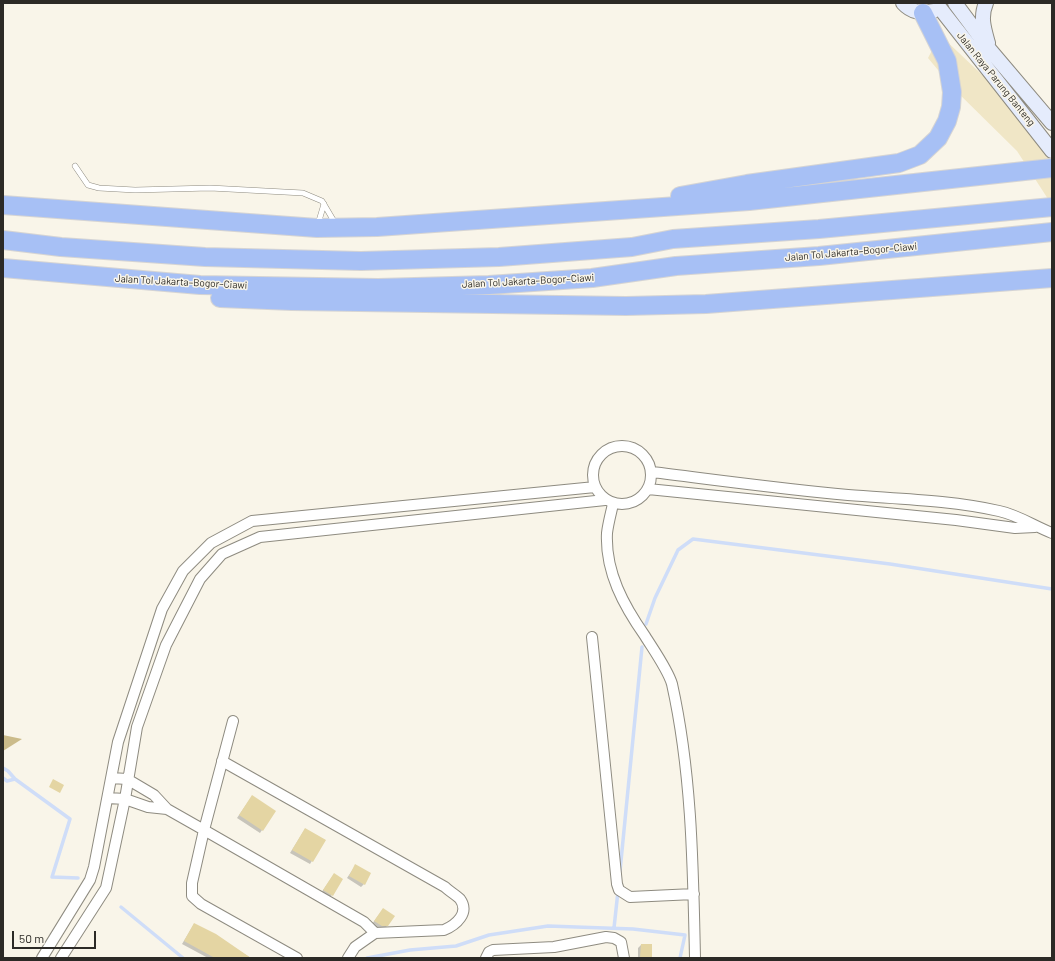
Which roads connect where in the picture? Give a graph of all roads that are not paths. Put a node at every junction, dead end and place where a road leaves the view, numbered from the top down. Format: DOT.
graph roads {
  1 [pos="903,3"];
  2 [pos="955,3"];
  3 [pos="986,3"];
  4 [pos="936,8"];
  5 [pos="990,50"];
  6 [pos="1052,123"];
  7 [pos="1052,151"];
  8 [pos="75,166"];
  9 [pos="1052,168"];
  10 [pos="324,204"];
  11 [pos="3,205"];
  12 [pos="1044,208"];
  13 [pos="627,209"];
  14 [pos="317,228"];
  15 [pos="337,228"];
  16 [pos="1049,232"];
  17 [pos="3,240"];
  18 [pos="3,269"];
  19 [pos="1052,278"];
  20 [pos="652,472"];
  21 [pos="595,487"];
  22 [pos="648,489"];
  23 [pos="609,502"];
  24 [pos="308,515"];
  25 [pos="1035,527"];
  26 [pos="310,531"];
  27 [pos="1052,533"];
  28 [pos="592,637"];
  29 [pos="233,721"];
  30 [pos="222,761"];
  31 [pos="111,778"];
  32 [pos="128,779"];
  33 [pos="108,798"];
  34 [pos="126,799"];
  35 [pos="167,810"];
  36 [pos="204,830"];
  37 [pos="94,867"];
  38 [pos="111,871"];
  39 [pos="694,894"];
  40 [pos="375,933"];
  41 [pos="554,947"];
  42 [pos="42,958"];
  43 [pos="61,958"];
  44 [pos="297,958"];
  45 [pos="348,958"];
  46 [pos="486,958"];
  47 [pos="554,958"];
  48 [pos="624,958"];
  49 [pos="695,958"];
  1 -- 4 [label="main road"];
  2 -- 5 [label="main road, Jalan Raya Parung Banteng"];
  3 -- 5 [label="main road"];
  4 -- 7 [label="main road, Jalan Raya Parung Banteng"];
  4 -- 13 [label="highway"];
  5 -- 6 [label="main road, Jalan Raya Parung Banteng"];
  8 -- 10 [label="lane"];
  9 -- 13 [label="highway"];
  10 -- 14 [label="lane"];
  10 -- 15 [label="lane"];
  11 -- 14 [label="highway"];
  12 -- 17 [label="highway"];
  13 -- 15 [label="highway"];
  14 -- 15 [label="highway"];
  16 -- 18 [label="highway, Jalan Tol Jakarta–Bogor–Ciawi"];
  18 -- 19 [label="highway"];
  20 -- 21 [label="street"];
  20 -- 22 [label="street"];
  20 -- 25 [label="street"];
  21 -- 23 [label="street"];
  21 -- 24 [label="street"];
  22 -- 23 [label="street"];
  22 -- 25 [label="street"];
  23 -- 26 [label="street"];
  23 -- 39 [label="street"];
  24 -- 26 [label="street"];
  24 -- 31 [label="street"];
  25 -- 27 [label="street"];
  26 -- 32 [label="street"];
  28 -- 39 [label="street"];
  29 -- 30 [label="street"];
  30 -- 36 [label="street"];
  30 -- 40 [label="street"];
  31 -- 32 [label="street"];
  31 -- 33 [label="street"];
  32 -- 34 [label="street"];
  32 -- 35 [label="street"];
  33 -- 34 [label="street"];
  33 -- 37 [label="street"];
  34 -- 35 [label="street"];
  34 -- 38 [label="street"];
  35 -- 36 [label="street"];
  36 -- 40 [label="street"];
  36 -- 44 [label="street"];
  37 -- 38 [label="street"];
  37 -- 42 [label="street"];
  38 -- 43 [label="street"];
  39 -- 49 [label="street"];
  40 -- 45 [label="street"];
  41 -- 46 [label="street"];
  41 -- 47 [label="street"];
  41 -- 48 [label="street"];
}
